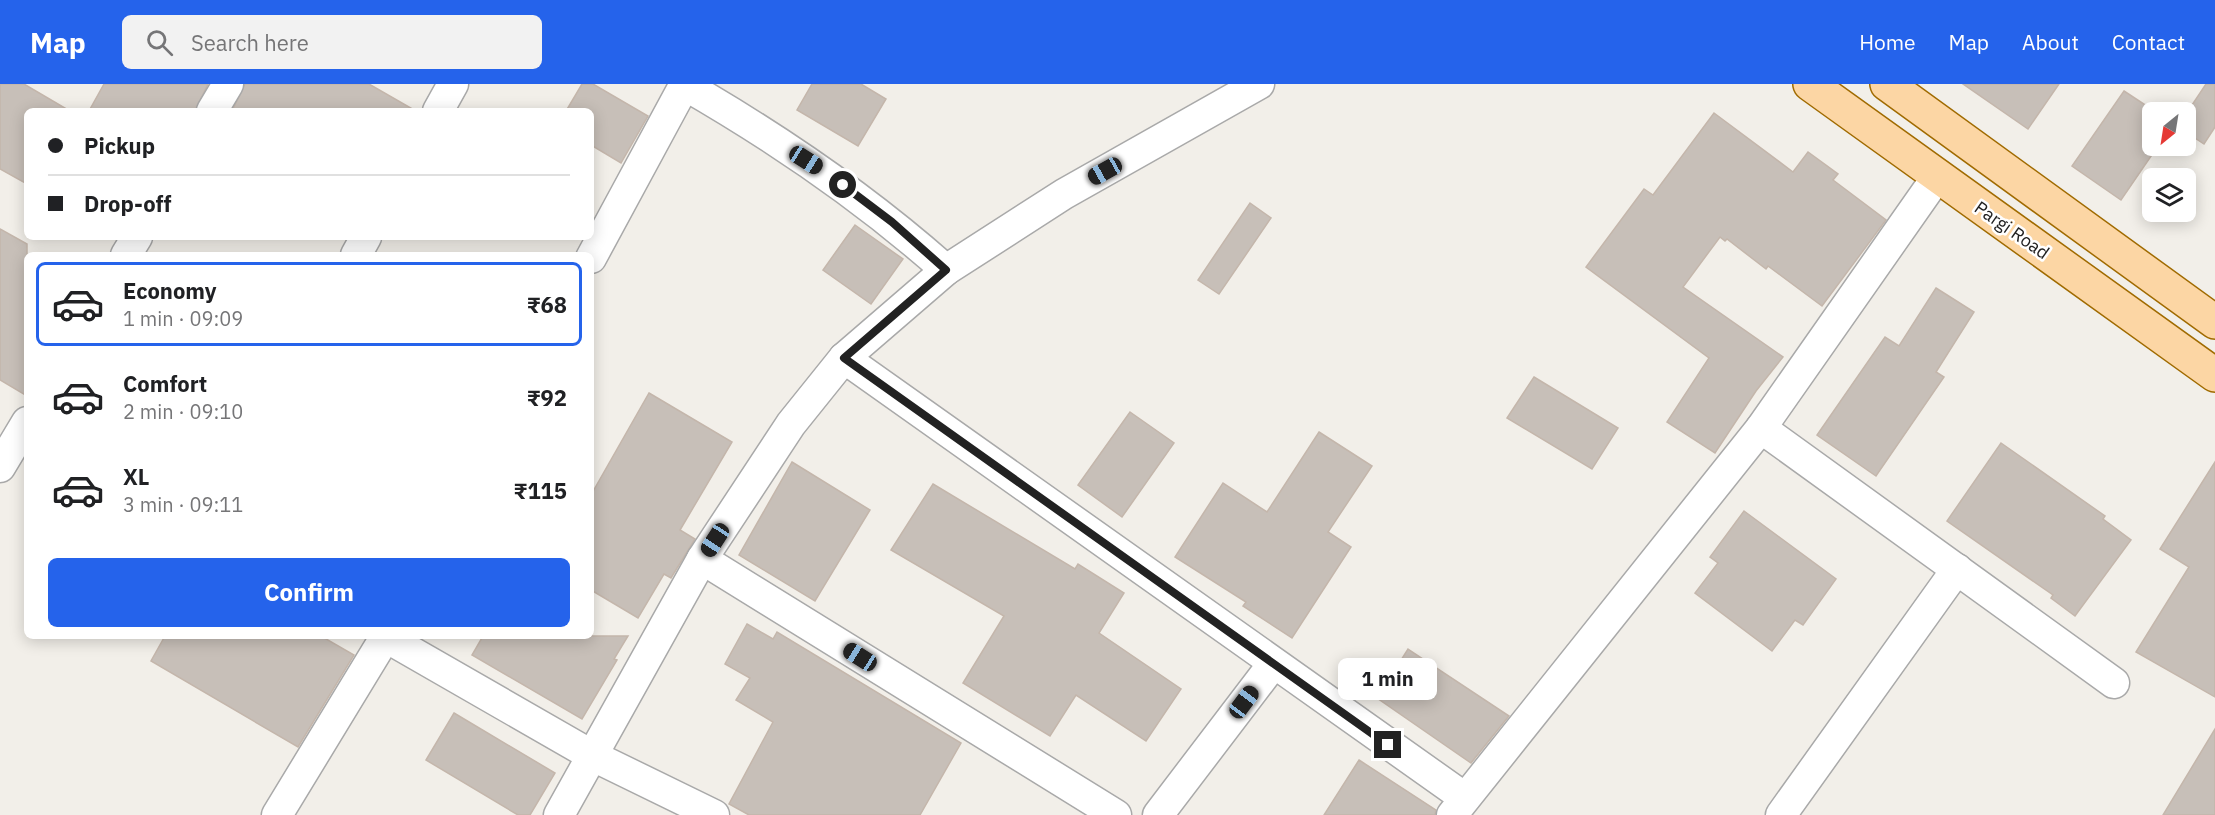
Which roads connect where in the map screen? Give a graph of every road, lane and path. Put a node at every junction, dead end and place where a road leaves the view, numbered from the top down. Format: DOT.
graph roads {
  1 [pos="228,84"];
  2 [pos="453,84"];
  3 [pos="684,84"];
  4 [pos="1810,84"];
  5 [pos="1887,84"];
  6 [pos="1249,86"];
  7 [pos="214,108"];
  8 [pos="440,108"];
  9 [pos="1937,177"];
  10 [pos="594,252"];
  11 [pos="946,270"];
  12 [pos="2215,322"];
  13 [pos="844,358"];
  14 [pos="2215,375"];
  15 [pos="19,424"];
  16 [pos="1761,428"];
  17 [pos="0,467"];
  18 [pos="702,559"];
  19 [pos="1957,569"];
  20 [pos="383,639"];
  21 [pos="390,639"];
  22 [pos="1273,664"];
  23 [pos="2114,683"];
  24 [pos="593,756"];
  25 [pos="1459,807"];
  26 [pos="277,815"];
  27 [pos="559,815"];
  28 [pos="714,815"];
  29 [pos="1116,815"];
  30 [pos="1158,815"];
  31 [pos="1781,815"];
  1 -- 7 [label="street"];
  2 -- 8 [label="street"];
  3 -- 10 [label="street"];
  3 -- 11 [label="street"];
  4 -- 9 [label="main road, Pargi Road"];
  5 -- 12 [label="main road"];
  6 -- 11 [label="street"];
  9 -- 14 [label="main road, Pargi Road"];
  9 -- 16 [label="street"];
  11 -- 13 [label="street"];
  13 -- 18 [label="street"];
  13 -- 22 [label="street"];
  15 -- 17 [label="street"];
  16 -- 19 [label="street"];
  16 -- 25 [label="street"];
  18 -- 24 [label="street"];
  18 -- 29 [label="street"];
  19 -- 23 [label="street"];
  19 -- 31 [label="street"];
  20 -- 26 [label="street"];
  21 -- 24 [label="street"];
  22 -- 25 [label="street"];
  22 -- 30 [label="street"];
  24 -- 27 [label="street"];
  24 -- 28 [label="street"];
}
